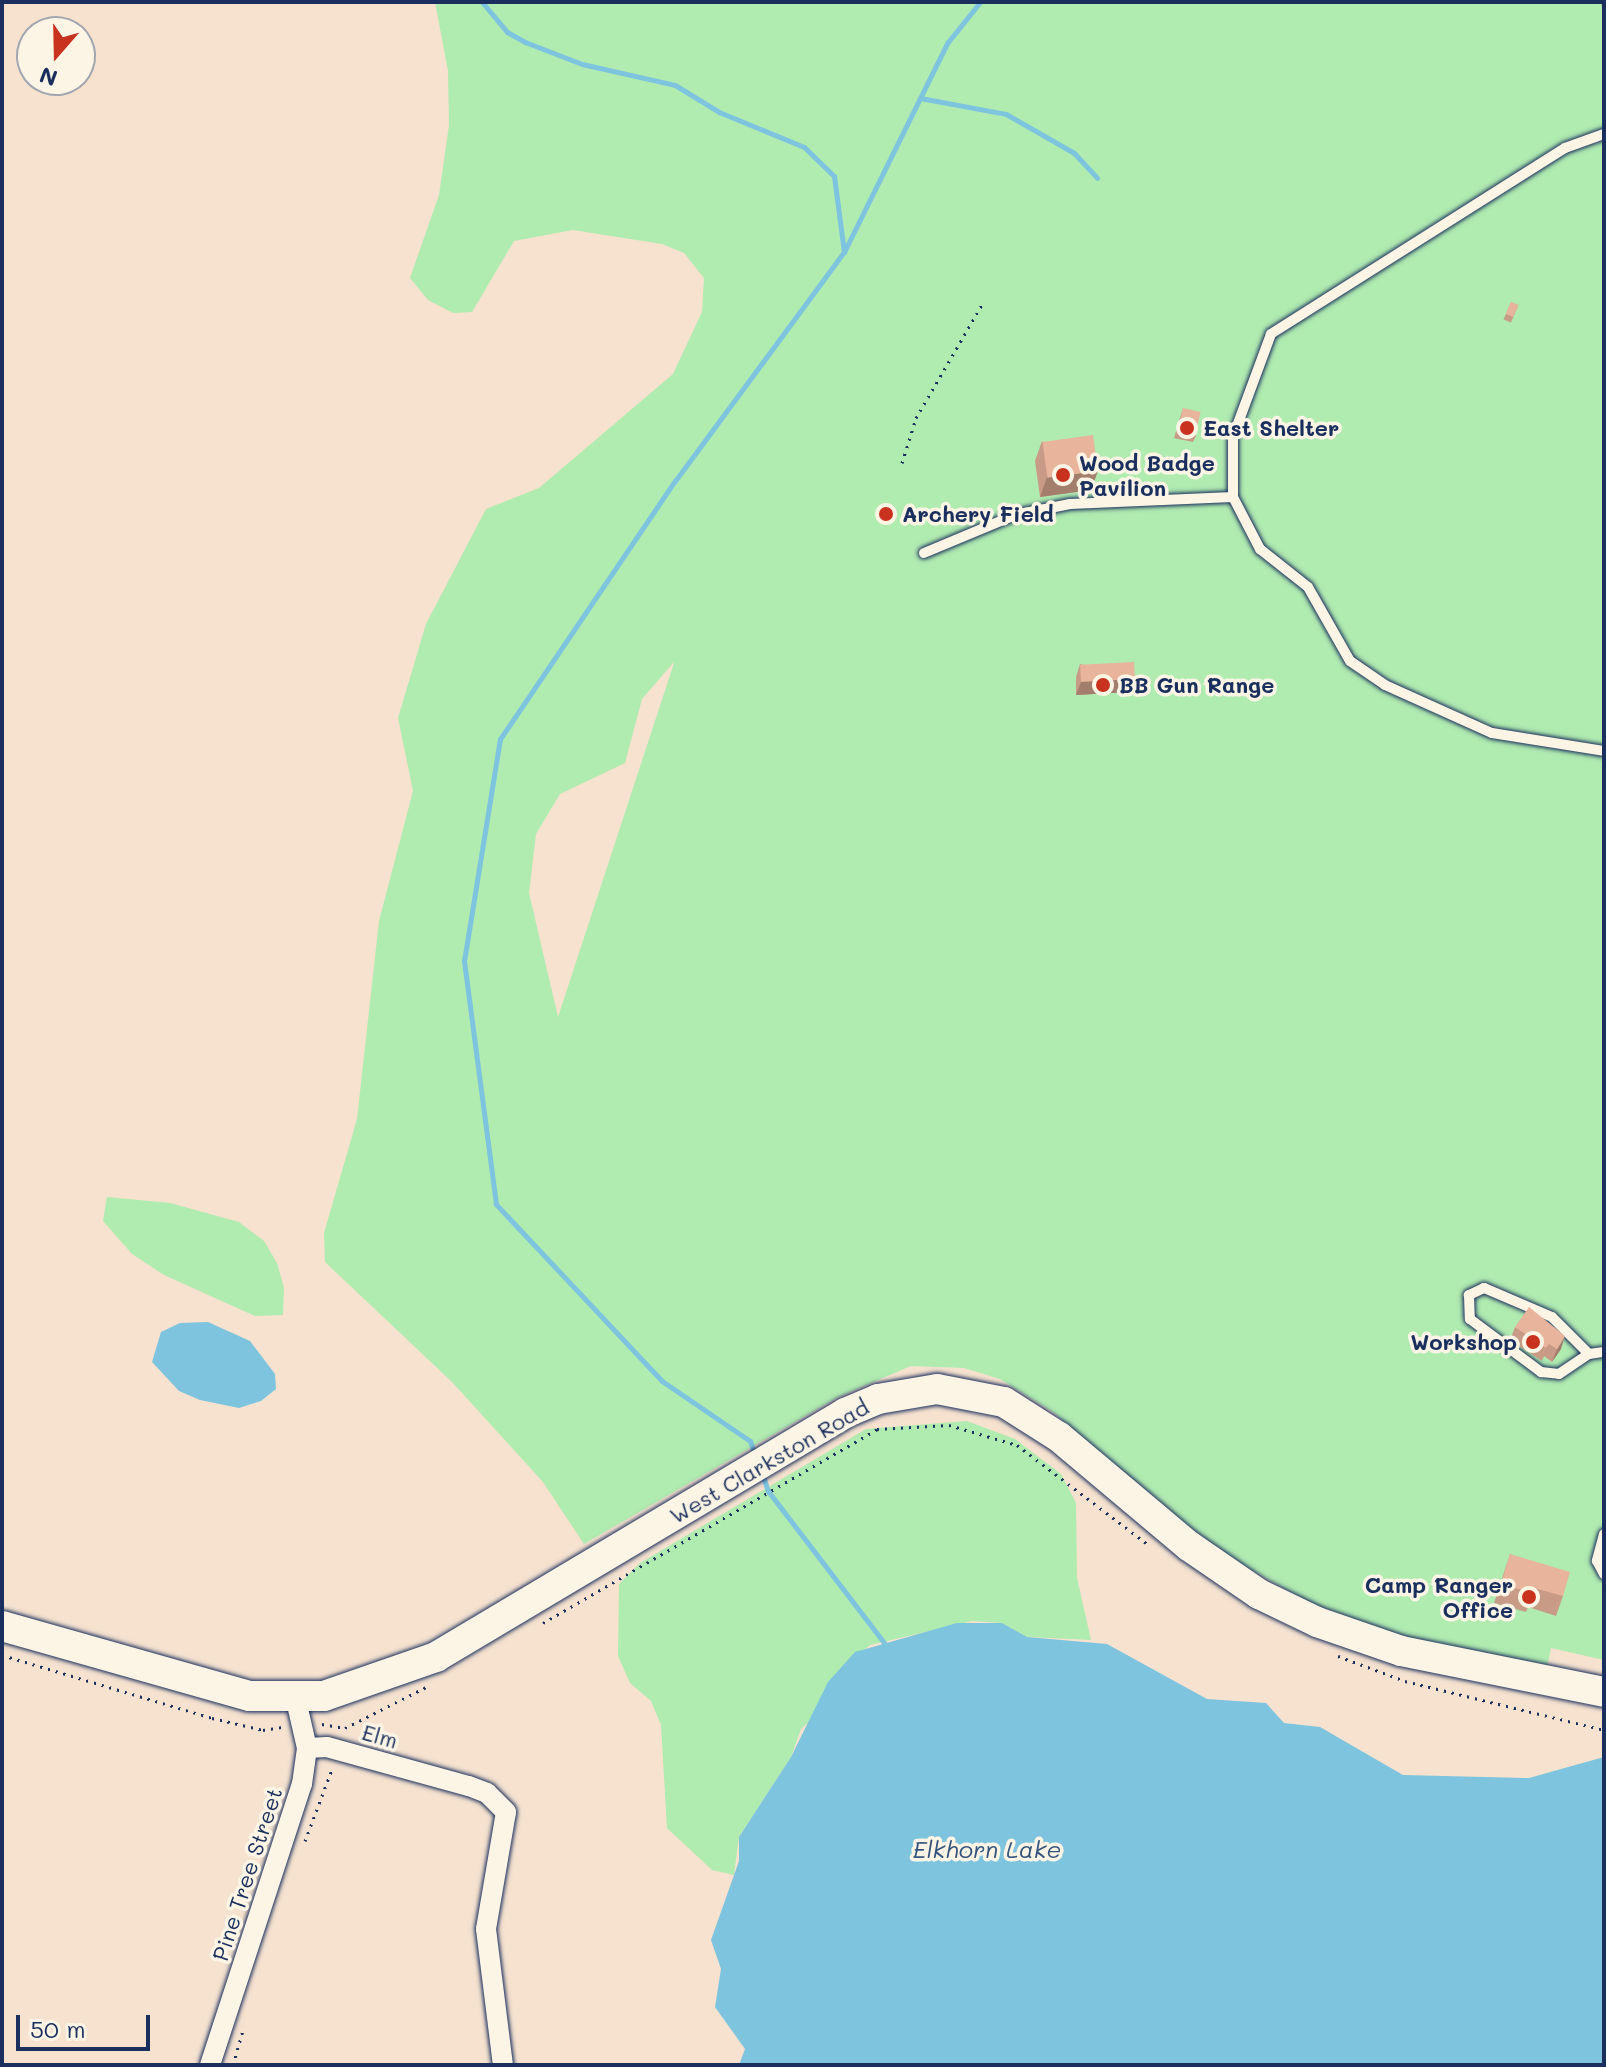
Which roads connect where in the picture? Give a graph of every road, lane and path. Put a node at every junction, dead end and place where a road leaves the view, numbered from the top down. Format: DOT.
graph roads {
  1 [pos="1604,134"];
  2 [pos="983,303"];
  3 [pos="902,463"];
  4 [pos="1233,497"];
  5 [pos="924,553"];
  6 [pos="1604,751"];
  7 [pos="1604,1352"];
  8 [pos="1589,1354"];
  9 [pos="1604,1534"];
  10 [pos="1155,1550"];
  11 [pos="1604,1574"];
  12 [pos="561,1613"];
  13 [pos="2,1626"];
  14 [pos="1604,1692"];
  15 [pos="295,1696"];
  16 [pos="1566,1719"];
  17 [pos="1604,1730"];
  18 [pos="307,1748"];
  19 [pos="210,2065"];
  20 [pos="503,2065"];
  1 -- 4 [label="lane"];
  2 -- 3 [label="path"];
  4 -- 5 [label="lane"];
  4 -- 6 [label="lane"];
  7 -- 8 [label="lane"];
  8 -- 8 [label="lane"];
  9 -- 11 [label="lane"];
  10 -- 12 [label="path"];
  13 -- 15 [label="main road, West Clarkston Road"];
  14 -- 15 [label="main road, West Clarkston Road"];
  15 -- 18 [label="street, Pine Tree Street"];
  16 -- 17 [label="path"];
  18 -- 19 [label="street, Pine Tree Street"];
  18 -- 20 [label="street, Elm"];
}
